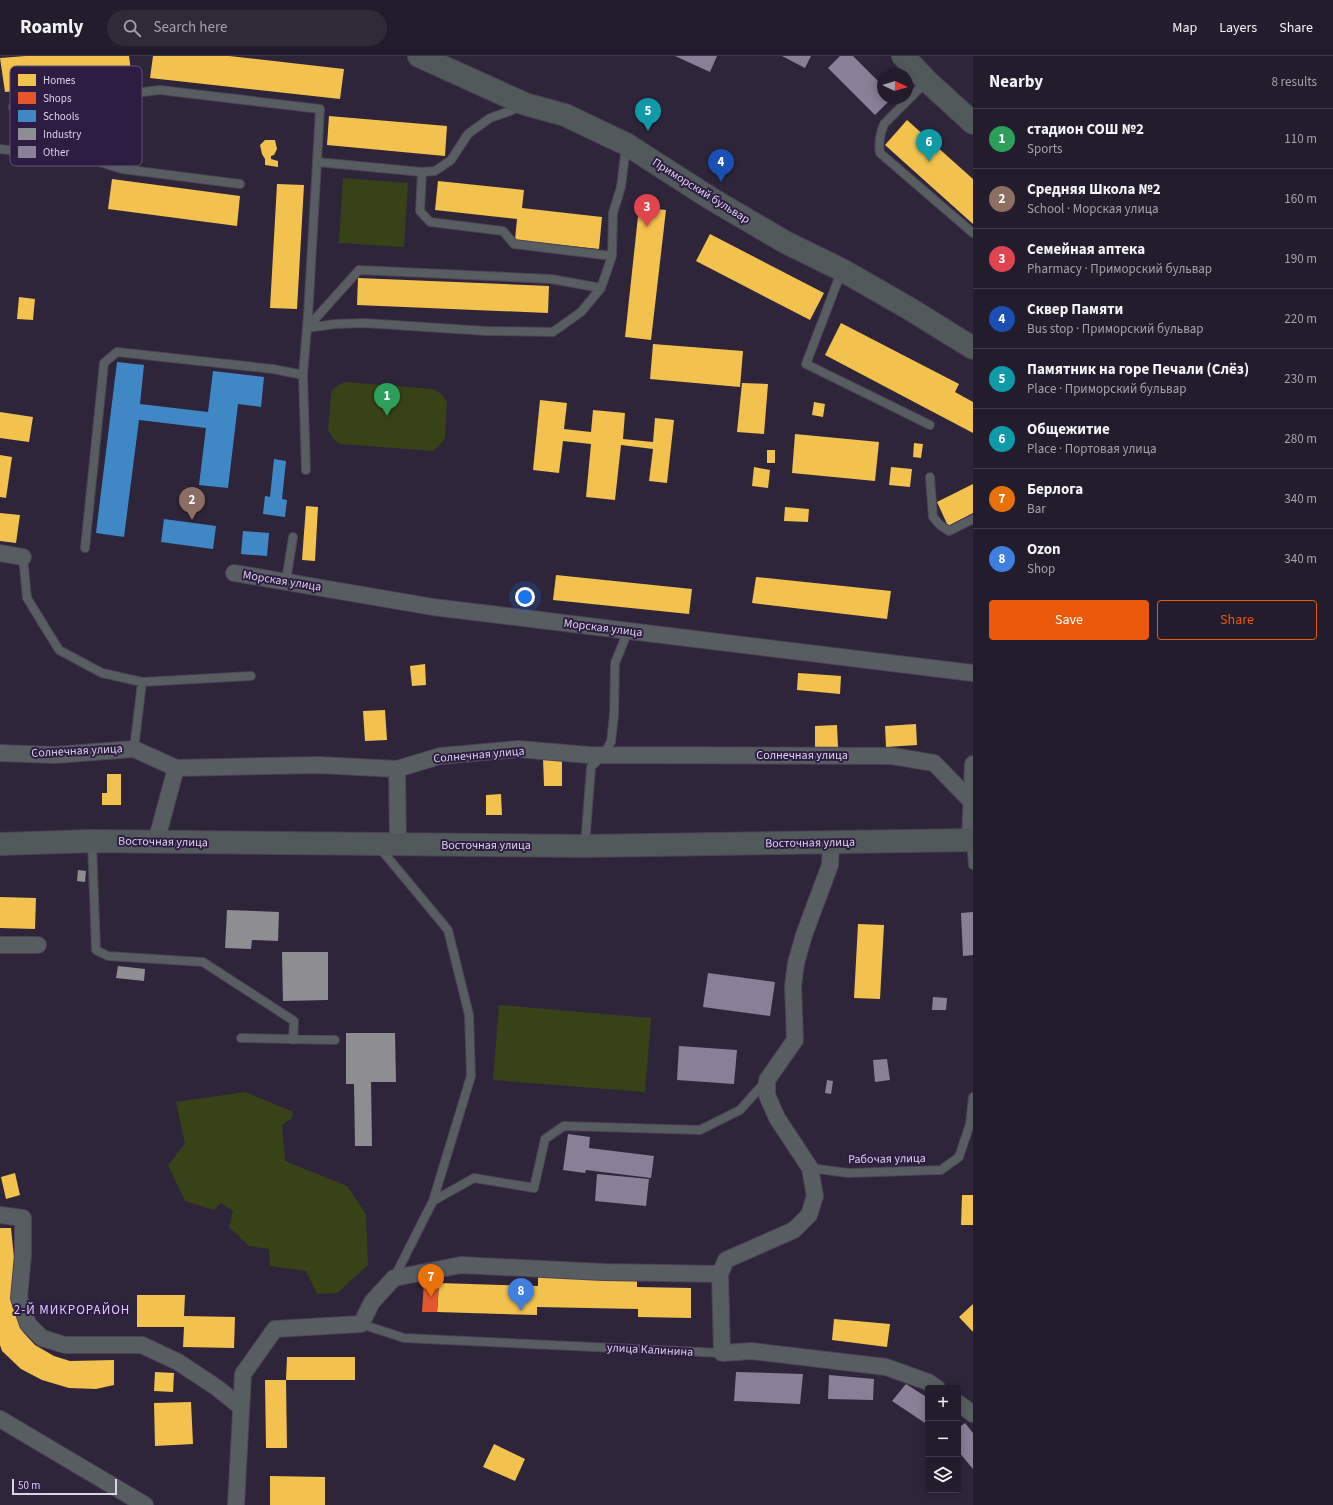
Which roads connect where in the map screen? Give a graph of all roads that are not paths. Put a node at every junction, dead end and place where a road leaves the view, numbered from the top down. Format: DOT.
graph roads {
  1 [pos="419,56"];
  2 [pos="903,56"];
  3 [pos="927,81"];
  4 [pos="142,92"];
  5 [pos="525,104"];
  6 [pos="973,123"];
  7 [pos="626,144"];
  8 [pos="0,149"];
  9 [pos="10,150"];
  10 [pos="317,162"];
  11 [pos="112,166"];
  12 [pos="422,172"];
  13 [pos="240,184"];
  14 [pos="973,233"];
  15 [pos="612,256"];
  16 [pos="842,270"];
  17 [pos="601,288"];
  18 [pos="307,328"];
  19 [pos="973,348"];
  20 [pos="303,375"];
  21 [pos="930,425"];
  22 [pos="306,470"];
  23 [pos="930,477"];
  24 [pos="973,519"];
  25 [pos="293,537"];
  26 [pos="85,548"];
  27 [pos="0,553"];
  28 [pos="23,557"];
  29 [pos="234,573"];
  30 [pos="286,581"];
  31 [pos="628,631"];
  32 [pos="973,673"];
  33 [pos="250,676"];
  34 [pos="142,682"];
  35 [pos="134,749"];
  36 [pos="0,753"];
  37 [pos="603,755"];
  38 [pos="973,764"];
  39 [pos="176,768"];
  40 [pos="397,769"];
  41 [pos="971,801"];
  42 [pos="972,840"];
  43 [pos="92,841"];
  44 [pos="156,842"];
  45 [pos="831,842"];
  46 [pos="0,844"];
  47 [pos="388,845"];
  48 [pos="584,846"];
  49 [pos="973,865"];
  50 [pos="0,945"];
  51 [pos="38,946"];
  52 [pos="241,1038"];
  53 [pos="293,1040"];
  54 [pos="336,1040"];
  55 [pos="767,1080"];
  56 [pos="973,1098"];
  57 [pos="810,1168"];
  58 [pos="432,1201"];
  59 [pos="0,1215"];
  60 [pos="720,1274"];
  61 [pos="394,1278"];
  62 [pos="361,1324"];
  63 [pos="722,1353"];
  64 [pos="932,1385"];
  65 [pos="961,1405"];
  66 [pos="241,1407"];
  67 [pos="973,1414"];
  68 [pos="0,1419"];
  69 [pos="145,1505"];
  70 [pos="236,1505"];
  1 -- 5 [label="street, Приморский бульвар"];
  2 -- 3 [label="street"];
  3 -- 6 [label="street"];
  3 -- 14 [label="lane"];
  4 -- 10 [label="lane"];
  5 -- 7 [label="street, Приморский бульвар"];
  5 -- 12 [label="lane"];
  7 -- 15 [label="lane"];
  7 -- 16 [label="street, Приморский бульвар"];
  8 -- 9 [label="lane"];
  10 -- 12 [label="lane"];
  10 -- 18 [label="lane"];
  11 -- 13 [label="lane"];
  12 -- 15 [label="lane"];
  15 -- 17 [label="lane"];
  16 -- 19 [label="street, Приморский бульвар"];
  16 -- 21 [label="lane"];
  17 -- 18 [label="lane"];
  17 -- 18 [label="lane"];
  18 -- 20 [label="lane"];
  20 -- 22 [label="lane"];
  20 -- 26 [label="lane"];
  23 -- 24 [label="lane"];
  25 -- 30 [label="lane"];
  27 -- 28 [label="street"];
  28 -- 34 [label="lane"];
  29 -- 30 [label="street, Морская улица"];
  30 -- 31 [label="street, Морская улица"];
  31 -- 32 [label="street, Морская улица"];
  31 -- 37 [label="lane"];
  33 -- 34 [label="lane"];
  34 -- 35 [label="lane"];
  35 -- 36 [label="street, Солнечная улица"];
  35 -- 39 [label="street, Солнечная улица"];
  37 -- 40 [label="street, Солнечная улица"];
  37 -- 41 [label="street, Солнечная улица"];
  37 -- 48 [label="lane"];
  38 -- 41 [label="street"];
  39 -- 40 [label="street, Солнечная улица"];
  39 -- 44 [label="street"];
  40 -- 47 [label="street"];
  41 -- 42 [label="street"];
  42 -- 45 [label="street, Восточная улица"];
  42 -- 49 [label="lane"];
  43 -- 44 [label="street, Восточная улица"];
  43 -- 46 [label="street, Восточная улица"];
  43 -- 53 [label="lane"];
  44 -- 47 [label="street, Восточная улица"];
  45 -- 48 [label="street, Восточная улица"];
  45 -- 55 [label="street"];
  47 -- 48 [label="street, Восточная улица"];
  47 -- 58 [label="lane"];
  50 -- 51 [label="street"];
  52 -- 53 [label="lane"];
  53 -- 54 [label="lane"];
  55 -- 57 [label="street"];
  55 -- 58 [label="lane"];
  56 -- 57 [label="lane, Рабочая улица"];
  57 -- 60 [label="street"];
  58 -- 61 [label="lane"];
  59 -- 66 [label="street"];
  60 -- 61 [label="street"];
  60 -- 63 [label="street"];
  61 -- 62 [label="street"];
  62 -- 63 [label="lane, улица Калинина"];
  62 -- 66 [label="street"];
  63 -- 64 [label="street, улица Калинина"];
  65 -- 67 [label="street"];
  66 -- 70 [label="street"];
  68 -- 69 [label="street"];
}
